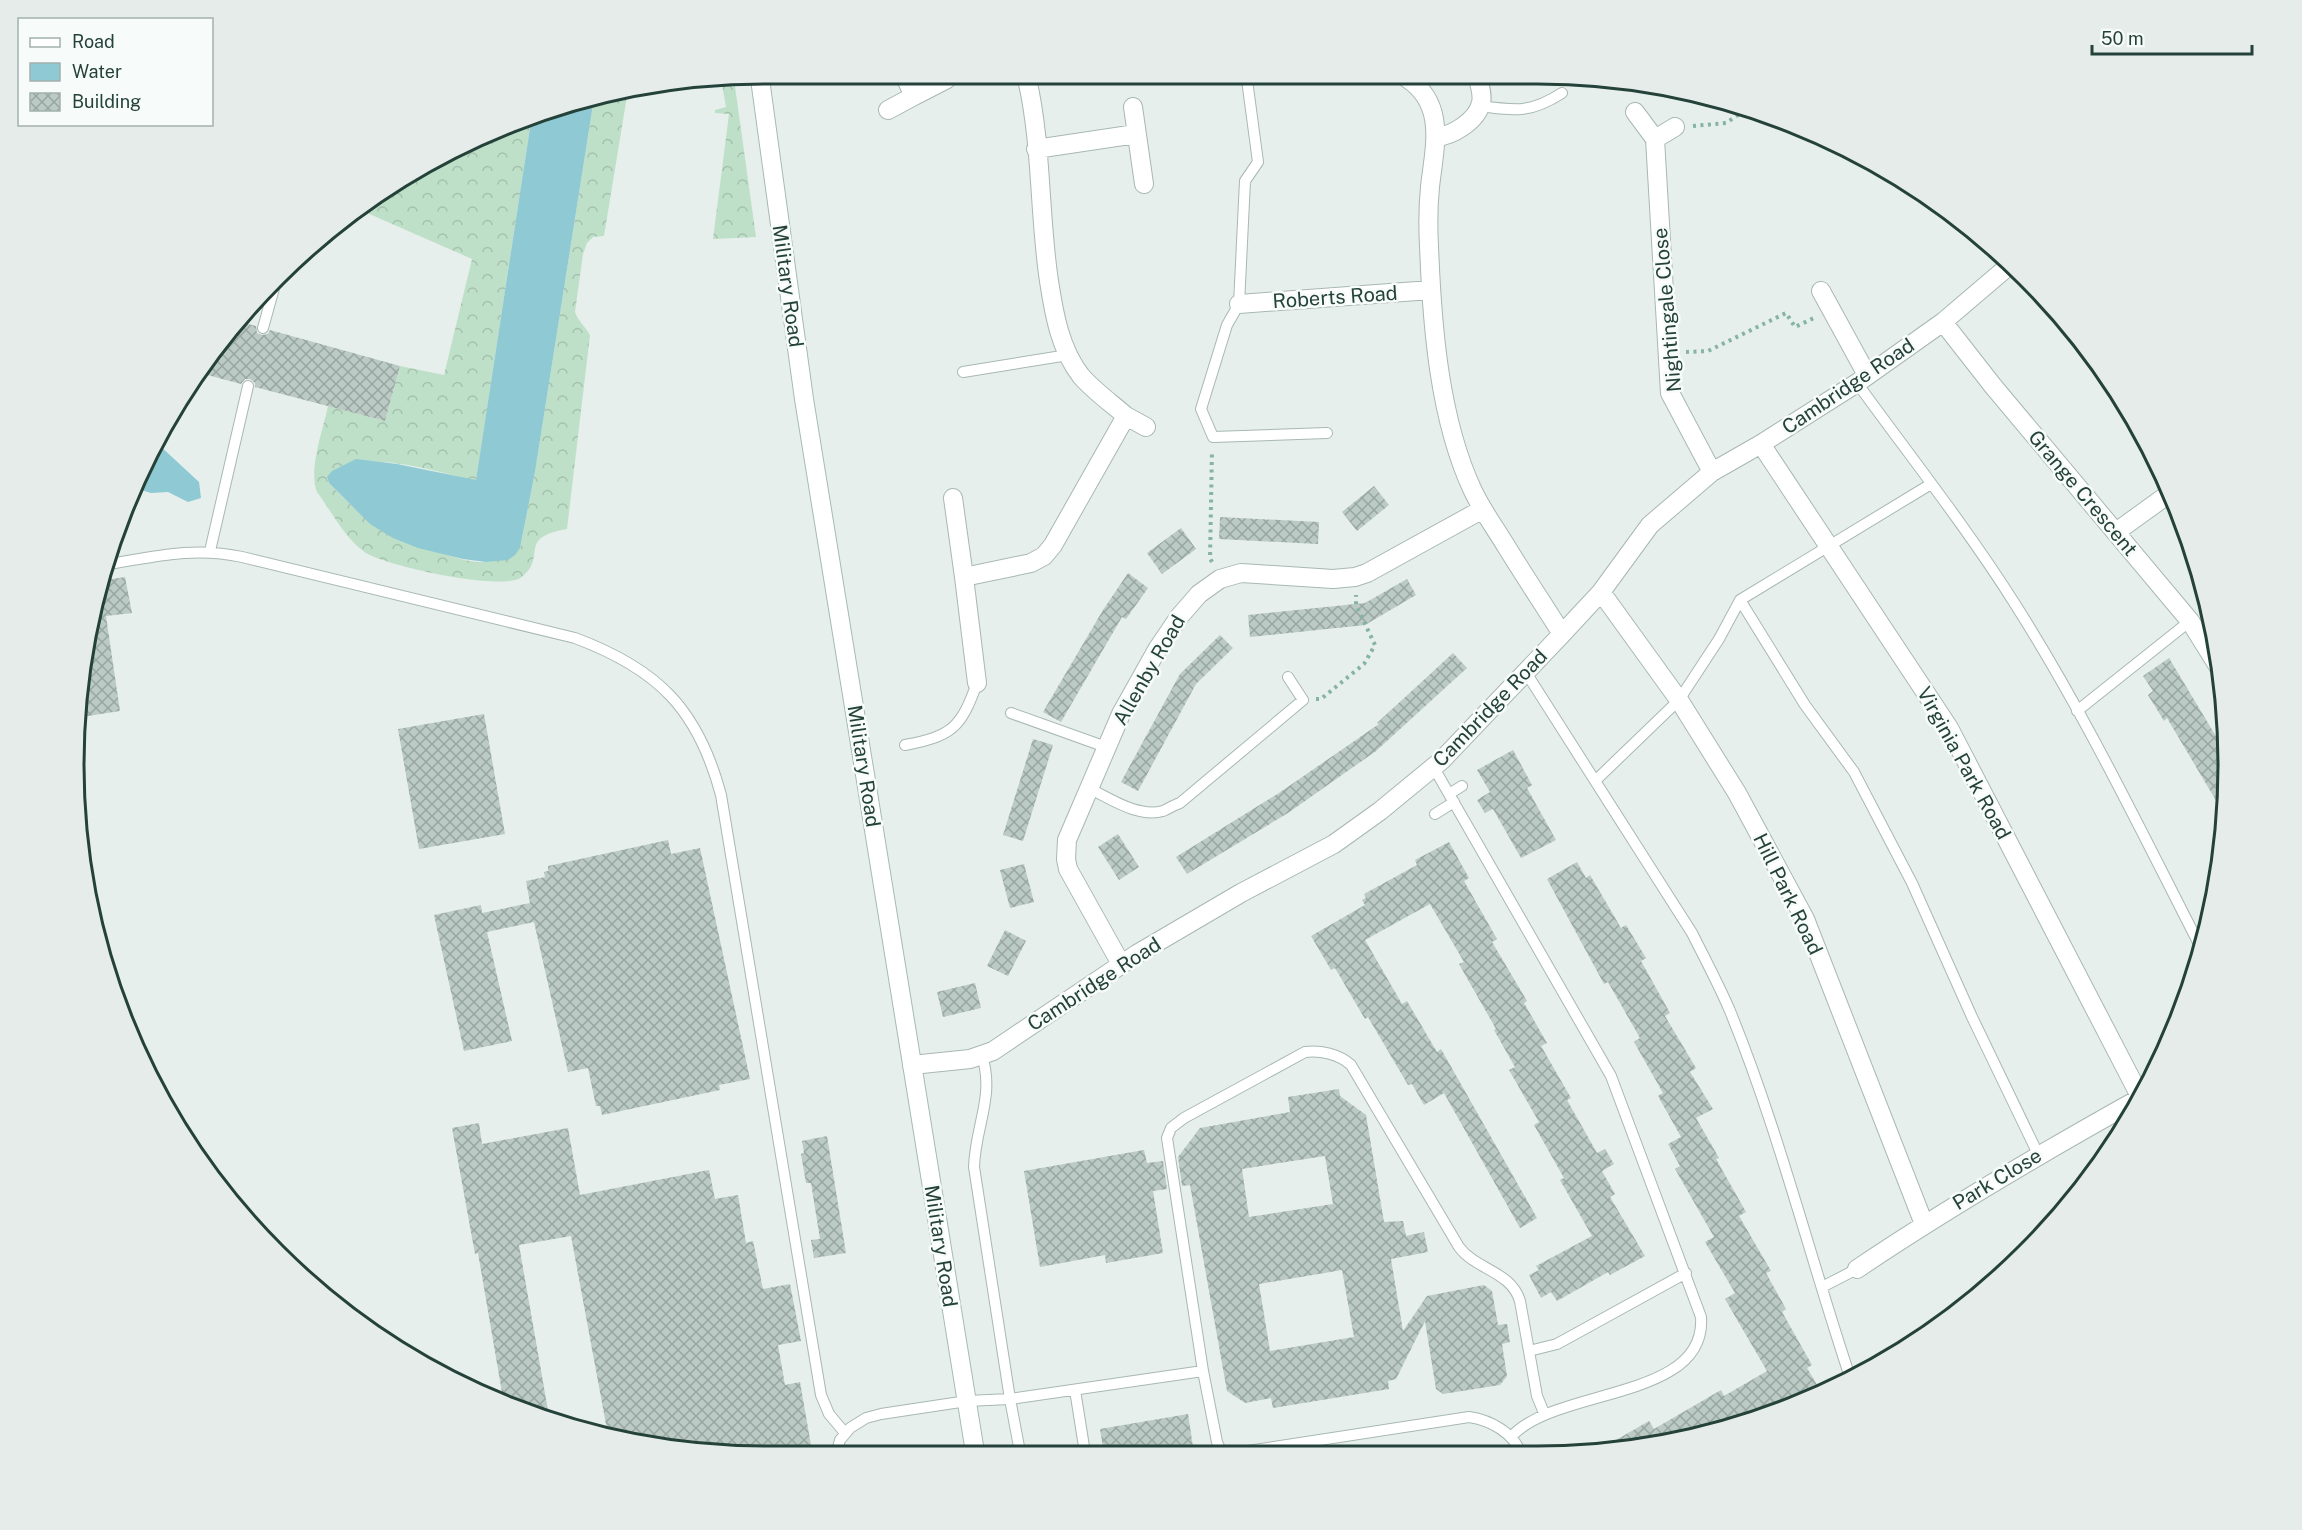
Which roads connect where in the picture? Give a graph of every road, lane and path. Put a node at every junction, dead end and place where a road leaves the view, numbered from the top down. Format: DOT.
graph roads {
  1 [pos="760,84"];
  2 [pos="928,84"];
  3 [pos="1028,84"];
  4 [pos="1248,84"];
  5 [pos="1415,84"];
  6 [pos="1480,84"];
  7 [pos="910,88"];
  8 [pos="1562,93"];
  9 [pos="1480,106"];
  10 [pos="1133,107"];
  11 [pos="888,110"];
  12 [pos="1635,112"];
  13 [pos="1738,115"];
  14 [pos="1675,127"];
  15 [pos="1137,134"];
  16 [pos="1436,137"];
  17 [pos="1655,139"];
  18 [pos="1036,149"];
  19 [pos="1144,184"];
  20 [pos="2004,270"];
  21 [pos="1431,290"];
  22 [pos="1821,291"];
  23 [pos="272,295"];
  24 [pos="1239,304"];
  25 [pos="1831,310"];
  26 [pos="1943,322"];
  27 [pos="263,328"];
  28 [pos="1668,353"];
  29 [pos="1068,355"];
  30 [pos="963,372"];
  31 [pos="1862,379"];
  32 [pos="248,386"];
  33 [pos="1126,416"];
  34 [pos="1146,427"];
  35 [pos="1327,433"];
  36 [pos="1213,437"];
  37 [pos="1761,444"];
  38 [pos="1712,472"];
  39 [pos="1931,484"];
  40 [pos="953,498"];
  41 [pos="2163,498"];
  42 [pos="1483,509"];
  43 [pos="2116,532"];
  44 [pos="1829,547"];
  45 [pos="210,551"];
  46 [pos="115,563"];
  47 [pos="964,577"];
  48 [pos="1354,577"];
  49 [pos="1220,579"];
  50 [pos="1601,592"];
  51 [pos="1740,600"];
  52 [pos="2199,624"];
  53 [pos="1562,634"];
  54 [pos="2206,640"];
  55 [pos="1525,671"];
  56 [pos="1288,677"];
  57 [pos="978,683"];
  58 [pos="1303,700"];
  59 [pos="1679,700"];
  60 [pos="2077,711"];
  61 [pos="1011,713"];
  62 [pos="905,745"];
  63 [pos="1106,747"];
  64 [pos="1434,768"];
  65 [pos="1595,781"];
  66 [pos="1462,786"];
  67 [pos="1088,788"];
  68 [pos="1452,798"];
  69 [pos="1435,814"];
  70 [pos="2196,938"];
  71 [pos="1121,964"];
  72 [pos="982,1056"];
  73 [pos="912,1065"];
  74 [pos="2136,1088"];
  75 [pos="2128,1104"];
  76 [pos="2038,1154"];
  77 [pos="1924,1224"];
  78 [pos="1857,1269"];
  79 [pos="1686,1273"];
  80 [pos="1822,1287"];
  81 [pos="1529,1351"];
  82 [pos="1203,1371"];
  83 [pos="1848,1371"];
  84 [pos="1075,1390"];
  85 [pos="1010,1399"];
  86 [pos="967,1401"];
  87 [pos="1544,1413"];
  88 [pos="845,1433"];
  89 [pos="1510,1437"];
  90 [pos="839,1446"];
  91 [pos="974,1446"];
  92 [pos="1019,1446"];
  93 [pos="1084,1446"];
  94 [pos="1219,1446"];
  95 [pos="1280,1446"];
  96 [pos="1518,1446"];
  1 -- 73 [label="street, Military Road"];
  2 -- 7 [label="street"];
  3 -- 18 [label="street"];
  4 -- 24 [label="lane"];
  5 -- 16 [label="street"];
  6 -- 9 [label="street"];
  7 -- 11 [label="street"];
  8 -- 9 [label="lane"];
  9 -- 16 [label="street"];
  10 -- 15 [label="street"];
  12 -- 17 [label="street"];
  13 -- 14 [label="path"];
  14 -- 17 [label="street"];
  15 -- 18 [label="street"];
  15 -- 19 [label="street"];
  16 -- 21 [label="street"];
  17 -- 28 [label="street, Nightingale Close"];
  18 -- 29 [label="street"];
  20 -- 26 [label="street, Cambridge Road"];
  21 -- 24 [label="street, Roberts Road"];
  21 -- 42 [label="street"];
  22 -- 25 [label="street"];
  23 -- 27 [label="lane"];
  24 -- 36 [label="lane"];
  25 -- 28 [label="path"];
  25 -- 31 [label="street"];
  26 -- 31 [label="street, Cambridge Road"];
  26 -- 43 [label="street, Grange Crescent"];
  28 -- 38 [label="street, Nightingale Close"];
  29 -- 30 [label="lane"];
  29 -- 33 [label="street"];
  31 -- 37 [label="street, Cambridge Road"];
  31 -- 39 [label="lane"];
  32 -- 45 [label="lane"];
  33 -- 34 [label="street"];
  33 -- 47 [label="street"];
  35 -- 36 [label="lane"];
  36 -- 49 [label="path"];
  37 -- 38 [label="street, Cambridge Road"];
  37 -- 44 [label="street, Virginia Park Road"];
  38 -- 50 [label="street, Cambridge Road"];
  39 -- 44 [label="lane"];
  39 -- 60 [label="lane"];
  40 -- 47 [label="street"];
  41 -- 43 [label="street"];
  42 -- 48 [label="street, Allenby Road"];
  42 -- 53 [label="street"];
  43 -- 52 [label="street, Grange Crescent"];
  44 -- 51 [label="lane"];
  44 -- 74 [label="street, Virginia Park Road"];
  45 -- 46 [label="lane"];
  45 -- 88 [label="lane"];
  47 -- 57 [label="street"];
  48 -- 49 [label="street, Allenby Road"];
  48 -- 58 [label="path"];
  49 -- 63 [label="street, Allenby Road"];
  50 -- 53 [label="street, Cambridge Road"];
  50 -- 59 [label="street, Hill Park Road"];
  51 -- 59 [label="lane"];
  51 -- 76 [label="lane"];
  52 -- 54 [label="street, Grange Crescent"];
  52 -- 60 [label="lane"];
  53 -- 55 [label="street, Cambridge Road"];
  55 -- 64 [label="street, Cambridge Road"];
  55 -- 65 [label="lane"];
  56 -- 58 [label="lane"];
  57 -- 62 [label="lane"];
  58 -- 67 [label="lane"];
  59 -- 65 [label="lane"];
  59 -- 77 [label="street, Hill Park Road"];
  60 -- 70 [label="lane"];
  61 -- 63 [label="lane"];
  63 -- 67 [label="street, Allenby Road"];
  64 -- 68 [label="lane"];
  64 -- 71 [label="street, Cambridge Road"];
  65 -- 80 [label="lane"];
  66 -- 68 [label="lane"];
  67 -- 71 [label="street, Allenby Road"];
  68 -- 69 [label="lane"];
  68 -- 79 [label="lane"];
  71 -- 72 [label="street, Cambridge Road"];
  72 -- 73 [label="street, Cambridge Road"];
  72 -- 85 [label="lane"];
  73 -- 86 [label="street, Military Road"];
  75 -- 76 [label="street, Park Close"];
  76 -- 77 [label="street, Park Close"];
  77 -- 78 [label="street, Park Close"];
  78 -- 80 [label="lane"];
  79 -- 81 [label="lane"];
  79 -- 87 [label="lane"];
  80 -- 83 [label="lane"];
  81 -- 82 [label="lane"];
  81 -- 87 [label="lane"];
  82 -- 84 [label="lane"];
  82 -- 94 [label="lane"];
  84 -- 85 [label="lane"];
  84 -- 93 [label="lane"];
  85 -- 86 [label="lane"];
  85 -- 92 [label="lane"];
  86 -- 88 [label="lane"];
  86 -- 91 [label="street, Military Road"];
  87 -- 89 [label="lane"];
  88 -- 90 [label="lane"];
  89 -- 95 [label="lane"];
  89 -- 96 [label="lane"];
}
